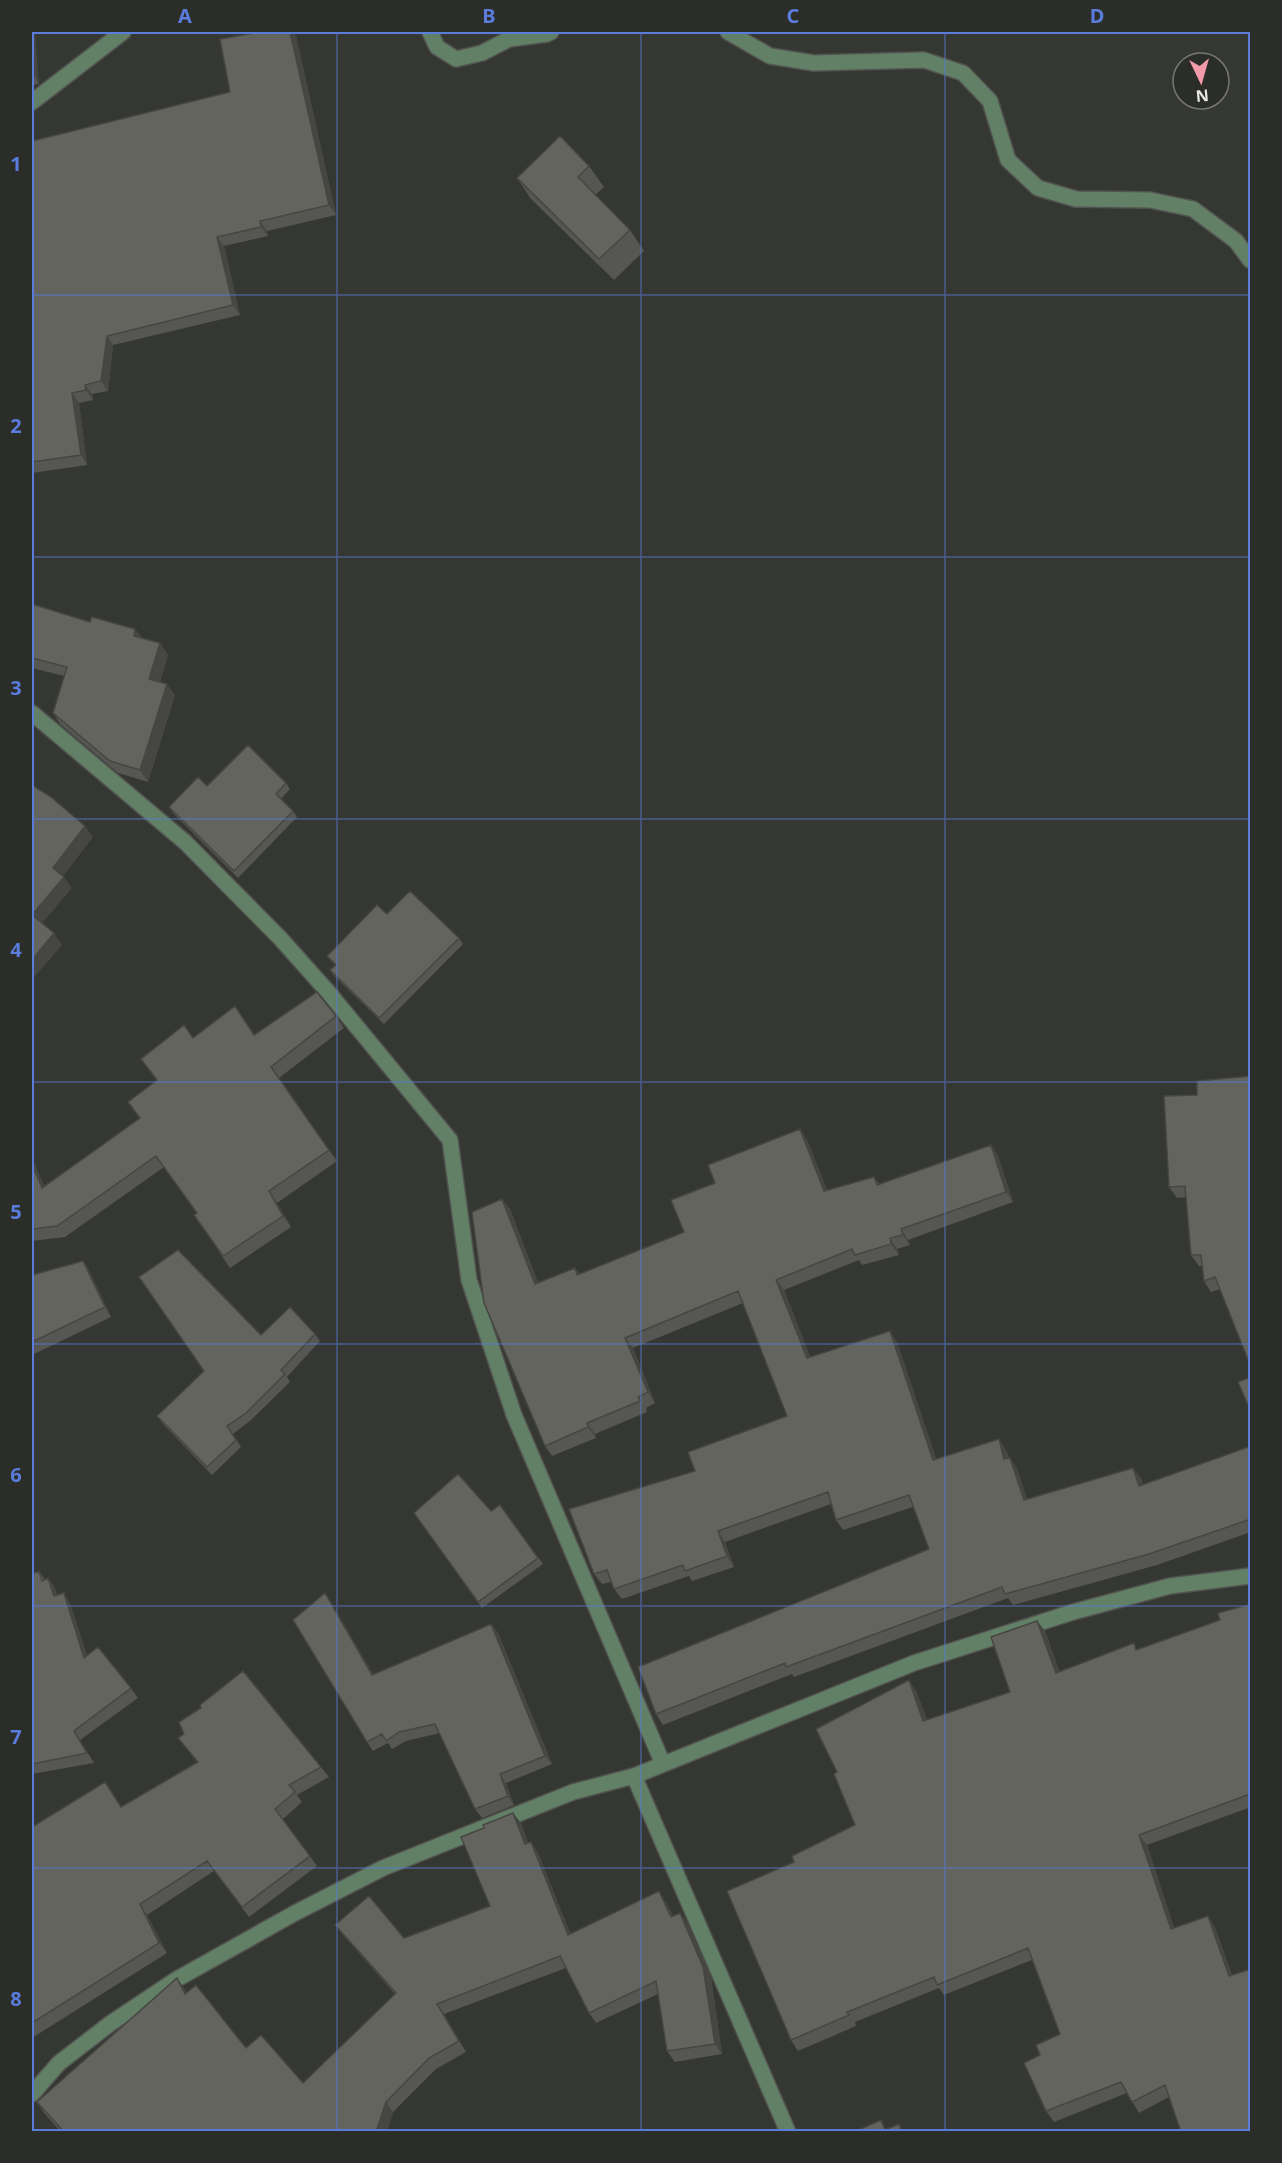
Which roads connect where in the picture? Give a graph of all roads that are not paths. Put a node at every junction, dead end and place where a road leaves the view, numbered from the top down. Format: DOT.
graph roads {
  1 [pos="123,32"];
  2 [pos="430,32"];
  3 [pos="551,32"];
  4 [pos="728,32"];
  5 [pos="32,102"];
  6 [pos="1251,260"];
  7 [pos="32,713"];
  8 [pos="1251,1576"];
  9 [pos="663,1764"];
  10 [pos="634,1776"];
  11 [pos="32,2094"];
  12 [pos="788,2132"];
  1 -- 5 [label="street"];
  2 -- 3 [label="street"];
  4 -- 6 [label="street"];
  7 -- 9 [label="street"];
  8 -- 9 [label="street"];
  9 -- 10 [label="street"];
  10 -- 11 [label="street"];
  10 -- 12 [label="street"];
}
